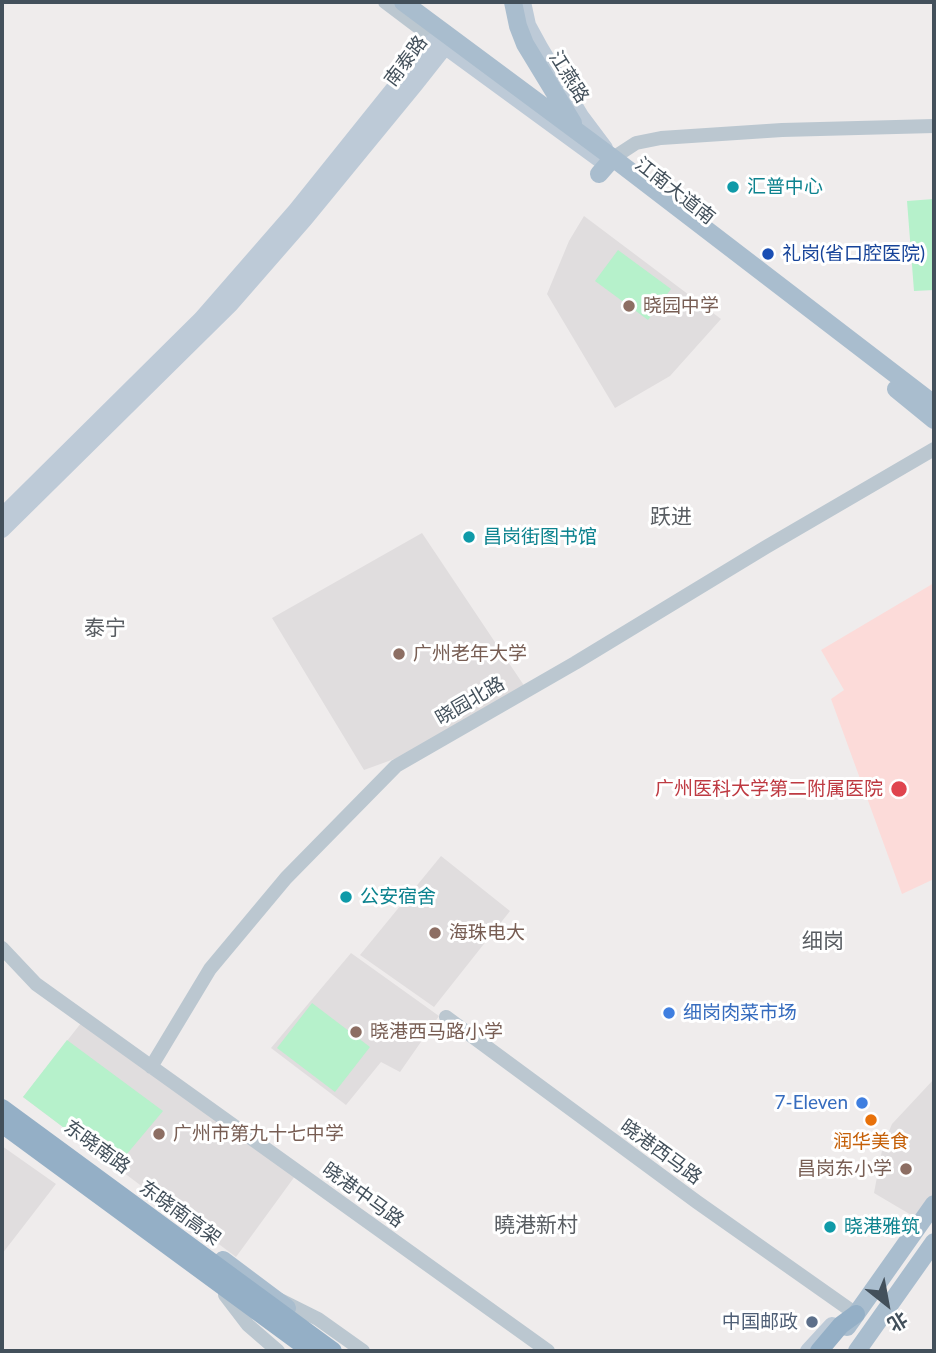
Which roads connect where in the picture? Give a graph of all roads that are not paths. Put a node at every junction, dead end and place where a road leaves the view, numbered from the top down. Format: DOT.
graph roads {
  1 [pos="385,2"];
  2 [pos="403,2"];
  3 [pos="513,2"];
  4 [pos="523,2"];
  5 [pos="442,40"];
  6 [pos="539,70"];
  7 [pos="518,88"];
  8 [pos="934,126"];
  9 [pos="582,135"];
  10 [pos="607,166"];
  11 [pos="934,404"];
  12 [pos="934,420"];
  13 [pos="934,449"];
  14 [pos="2,516"];
  15 [pos="2,530"];
  16 [pos="2,948"];
  17 [pos="446,1017"];
  18 [pos="151,1067"];
  19 [pos="2,1103"];
  20 [pos="2,1108"];
  21 [pos="2,1124"];
  22 [pos="2,1132"];
  23 [pos="934,1204"];
  24 [pos="934,1242"];
  25 [pos="225,1295"];
  26 [pos="273,1296"];
  27 [pos="856,1314"];
  28 [pos="278,1351"];
  29 [pos="293,1351"];
  30 [pos="309,1351"];
  31 [pos="336,1351"];
  32 [pos="350,1351"];
  33 [pos="363,1351"];
  34 [pos="548,1351"];
  35 [pos="808,1351"];
  36 [pos="819,1351"];
  37 [pos="830,1351"];
  38 [pos="857,1351"];
  1 -- 5 [label="street, 江南大道南"];
  2 -- 5 [label="main road, 江南大道南"];
  3 -- 6 [label="main road, 江燕路"];
  4 -- 10 [label="main road, 江燕路"];
  5 -- 7 [label="main road, 江南大道南"];
  5 -- 10 [label="main road, 江南大道南"];
  5 -- 14 [label="main road, 南泰路"];
  5 -- 15 [label="main road, 南泰路"];
  6 -- 7 [label="main road"];
  6 -- 9 [label="main road, 江燕路"];
  7 -- 9 [label="main road, 江南大道南"];
  8 -- 10 [label="street"];
  9 -- 10 [label="main road, 江燕路"];
  10 -- 11 [label="main road, 江南大道南"];
  10 -- 12 [label="main road, 江南大道南"];
  13 -- 18 [label="street, 晓园北路"];
  16 -- 18 [label="street, 晓港中马路"];
  17 -- 27 [label="street, 晓港西马路"];
  18 -- 34 [label="street, 晓港中马路"];
  19 -- 26 [label="main road, 东晓南路"];
  20 -- 31 [label="highway, 东晓南高架"];
  21 -- 30 [label="highway, 东晓南高架"];
  22 -- 25 [label="main road"];
  23 -- 27 [label="main road"];
  24 -- 38 [label="main road"];
  25 -- 28 [label="street"];
  25 -- 29 [label="highway"];
  25 -- 30 [label="main road"];
  26 -- 31 [label="main road, 东晓南路"];
  26 -- 32 [label="highway"];
  26 -- 33 [label="street, 东晓南路"];
  27 -- 35 [label="main road"];
  27 -- 36 [label="highway"];
  27 -- 37 [label="main road"];
}
